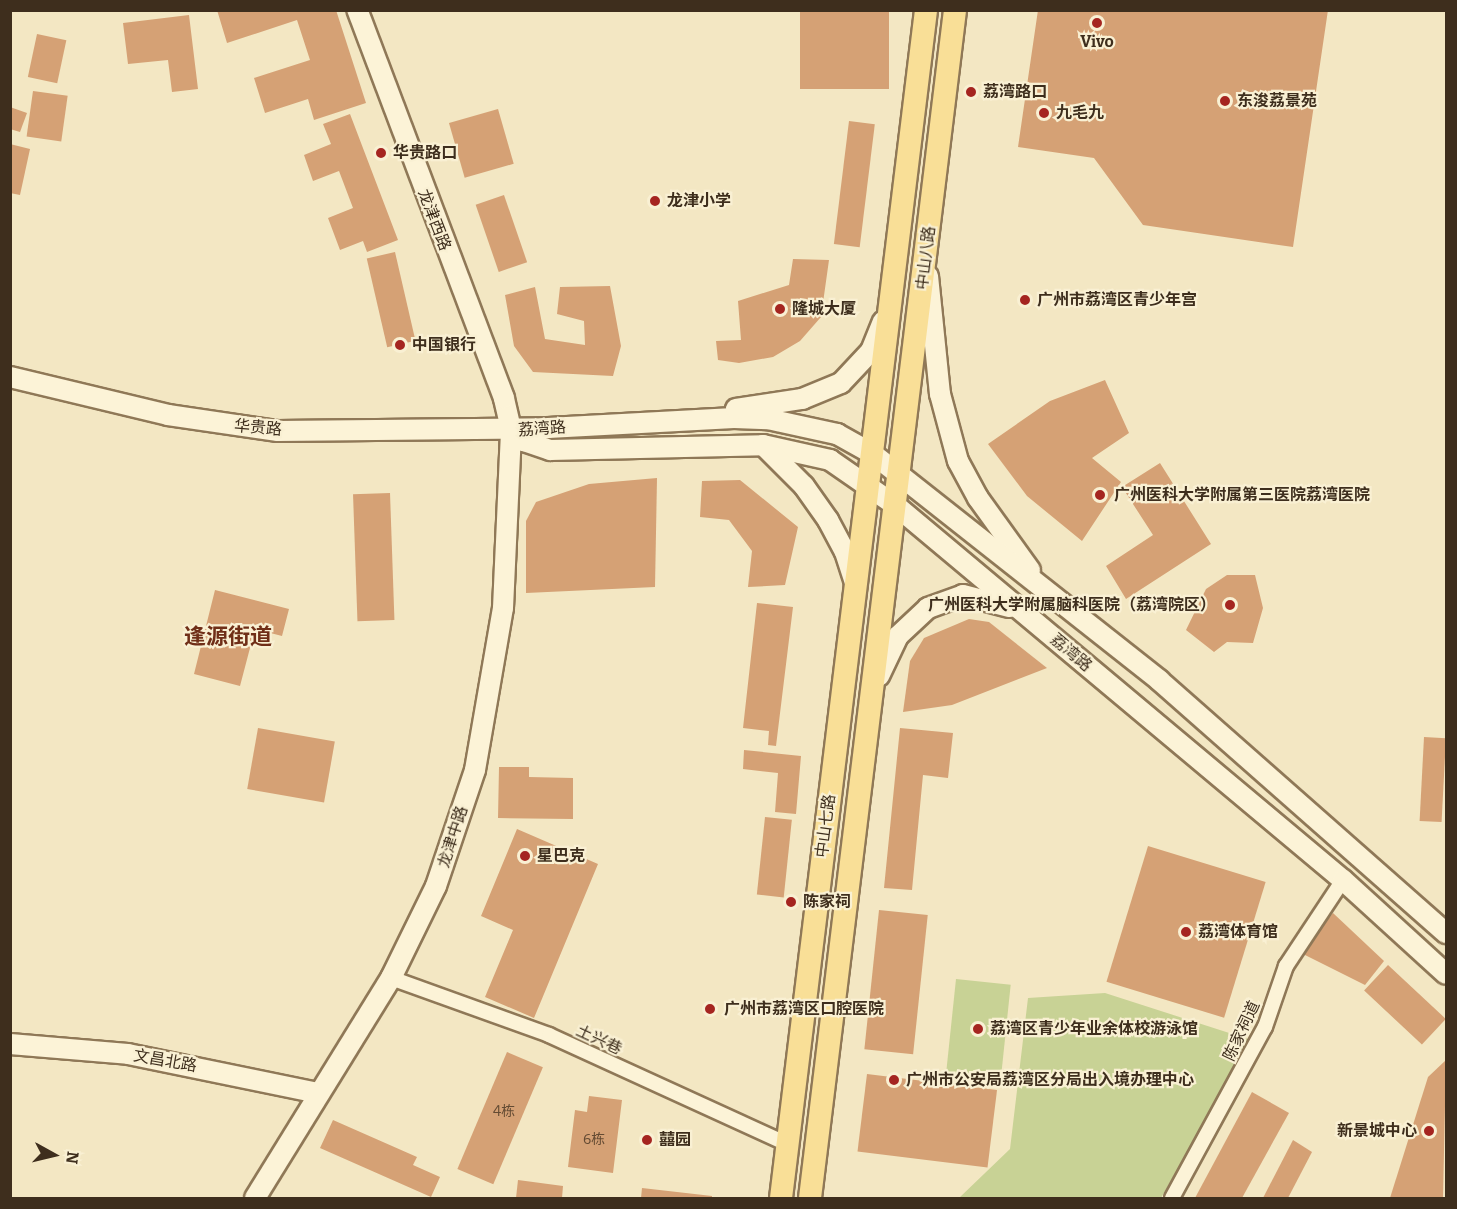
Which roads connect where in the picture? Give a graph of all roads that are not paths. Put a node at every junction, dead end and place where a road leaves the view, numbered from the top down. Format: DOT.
graph roads {
  1 [pos="357,10"];
  2 [pos="926,10"];
  3 [pos="956,10"];
  4 [pos="927,256"];
  5 [pos="894,274"];
  6 [pos="10,377"];
  7 [pos="684,418"];
  8 [pos="511,429"];
  9 [pos="763,445"];
  10 [pos="873,454"];
  11 [pos="899,474"];
  12 [pos="869,487"];
  13 [pos="895,505"];
  14 [pos="857,591"];
  15 [pos="1071,613"];
  16 [pos="1025,614"];
  17 [pos="870,698"];
  18 [pos="1343,880"];
  19 [pos="1446,933"];
  20 [pos="1446,974"];
  21 [pos="391,978"];
  22 [pos="10,1044"];
  23 [pos="318,1093"];
  24 [pos="787,1144"];
  25 [pos="255,1198"];
  26 [pos="781,1198"];
  27 [pos="810,1198"];
  28 [pos="1172,1198"];
  1 -- 8 [label="main road, 龙津西路"];
  2 -- 5 [label="main road, 中山八路"];
  3 -- 4 [label="main road, 中山八路"];
  4 -- 11 [label="main road, 中山八路"];
  4 -- 15 [label="main road"];
  5 -- 7 [label="main road"];
  5 -- 10 [label="main road, 中山八路"];
  6 -- 8 [label="main road, 华贵路"];
  7 -- 8 [label="main road, 荔湾路"];
  7 -- 10 [label="main road, 荔湾路"];
  8 -- 9 [label="main road, 荔湾路"];
  8 -- 21 [label="main road, 龙津中路"];
  9 -- 12 [label="main road, 荔湾路"];
  9 -- 14 [label="main road"];
  10 -- 11 [label="main road, 荔湾路"];
  10 -- 12 [label="main road, 中山七路"];
  11 -- 13 [label="main road, 中山八路"];
  11 -- 15 [label="main road, 荔湾路"];
  12 -- 13 [label="main road, 荔湾路"];
  12 -- 14 [label="main road, 中山七路"];
  13 -- 16 [label="main road, 荔湾路"];
  13 -- 17 [label="main road, 中山七路"];
  14 -- 24 [label="main road, 中山七路"];
  15 -- 19 [label="main road, 荔湾路"];
  16 -- 17 [label="main road"];
  16 -- 18 [label="main road, 荔湾路"];
  17 -- 27 [label="main road, 中山七路"];
  18 -- 20 [label="main road, 荔湾路"];
  18 -- 28 [label="street, 陈家祠道"];
  21 -- 23 [label="main road, 龙津中路"];
  21 -- 24 [label="street, 土兴巷"];
  22 -- 23 [label="main road, 文昌北路"];
  23 -- 25 [label="main road, 龙津中路"];
  24 -- 26 [label="main road, 中山七路"];
}
